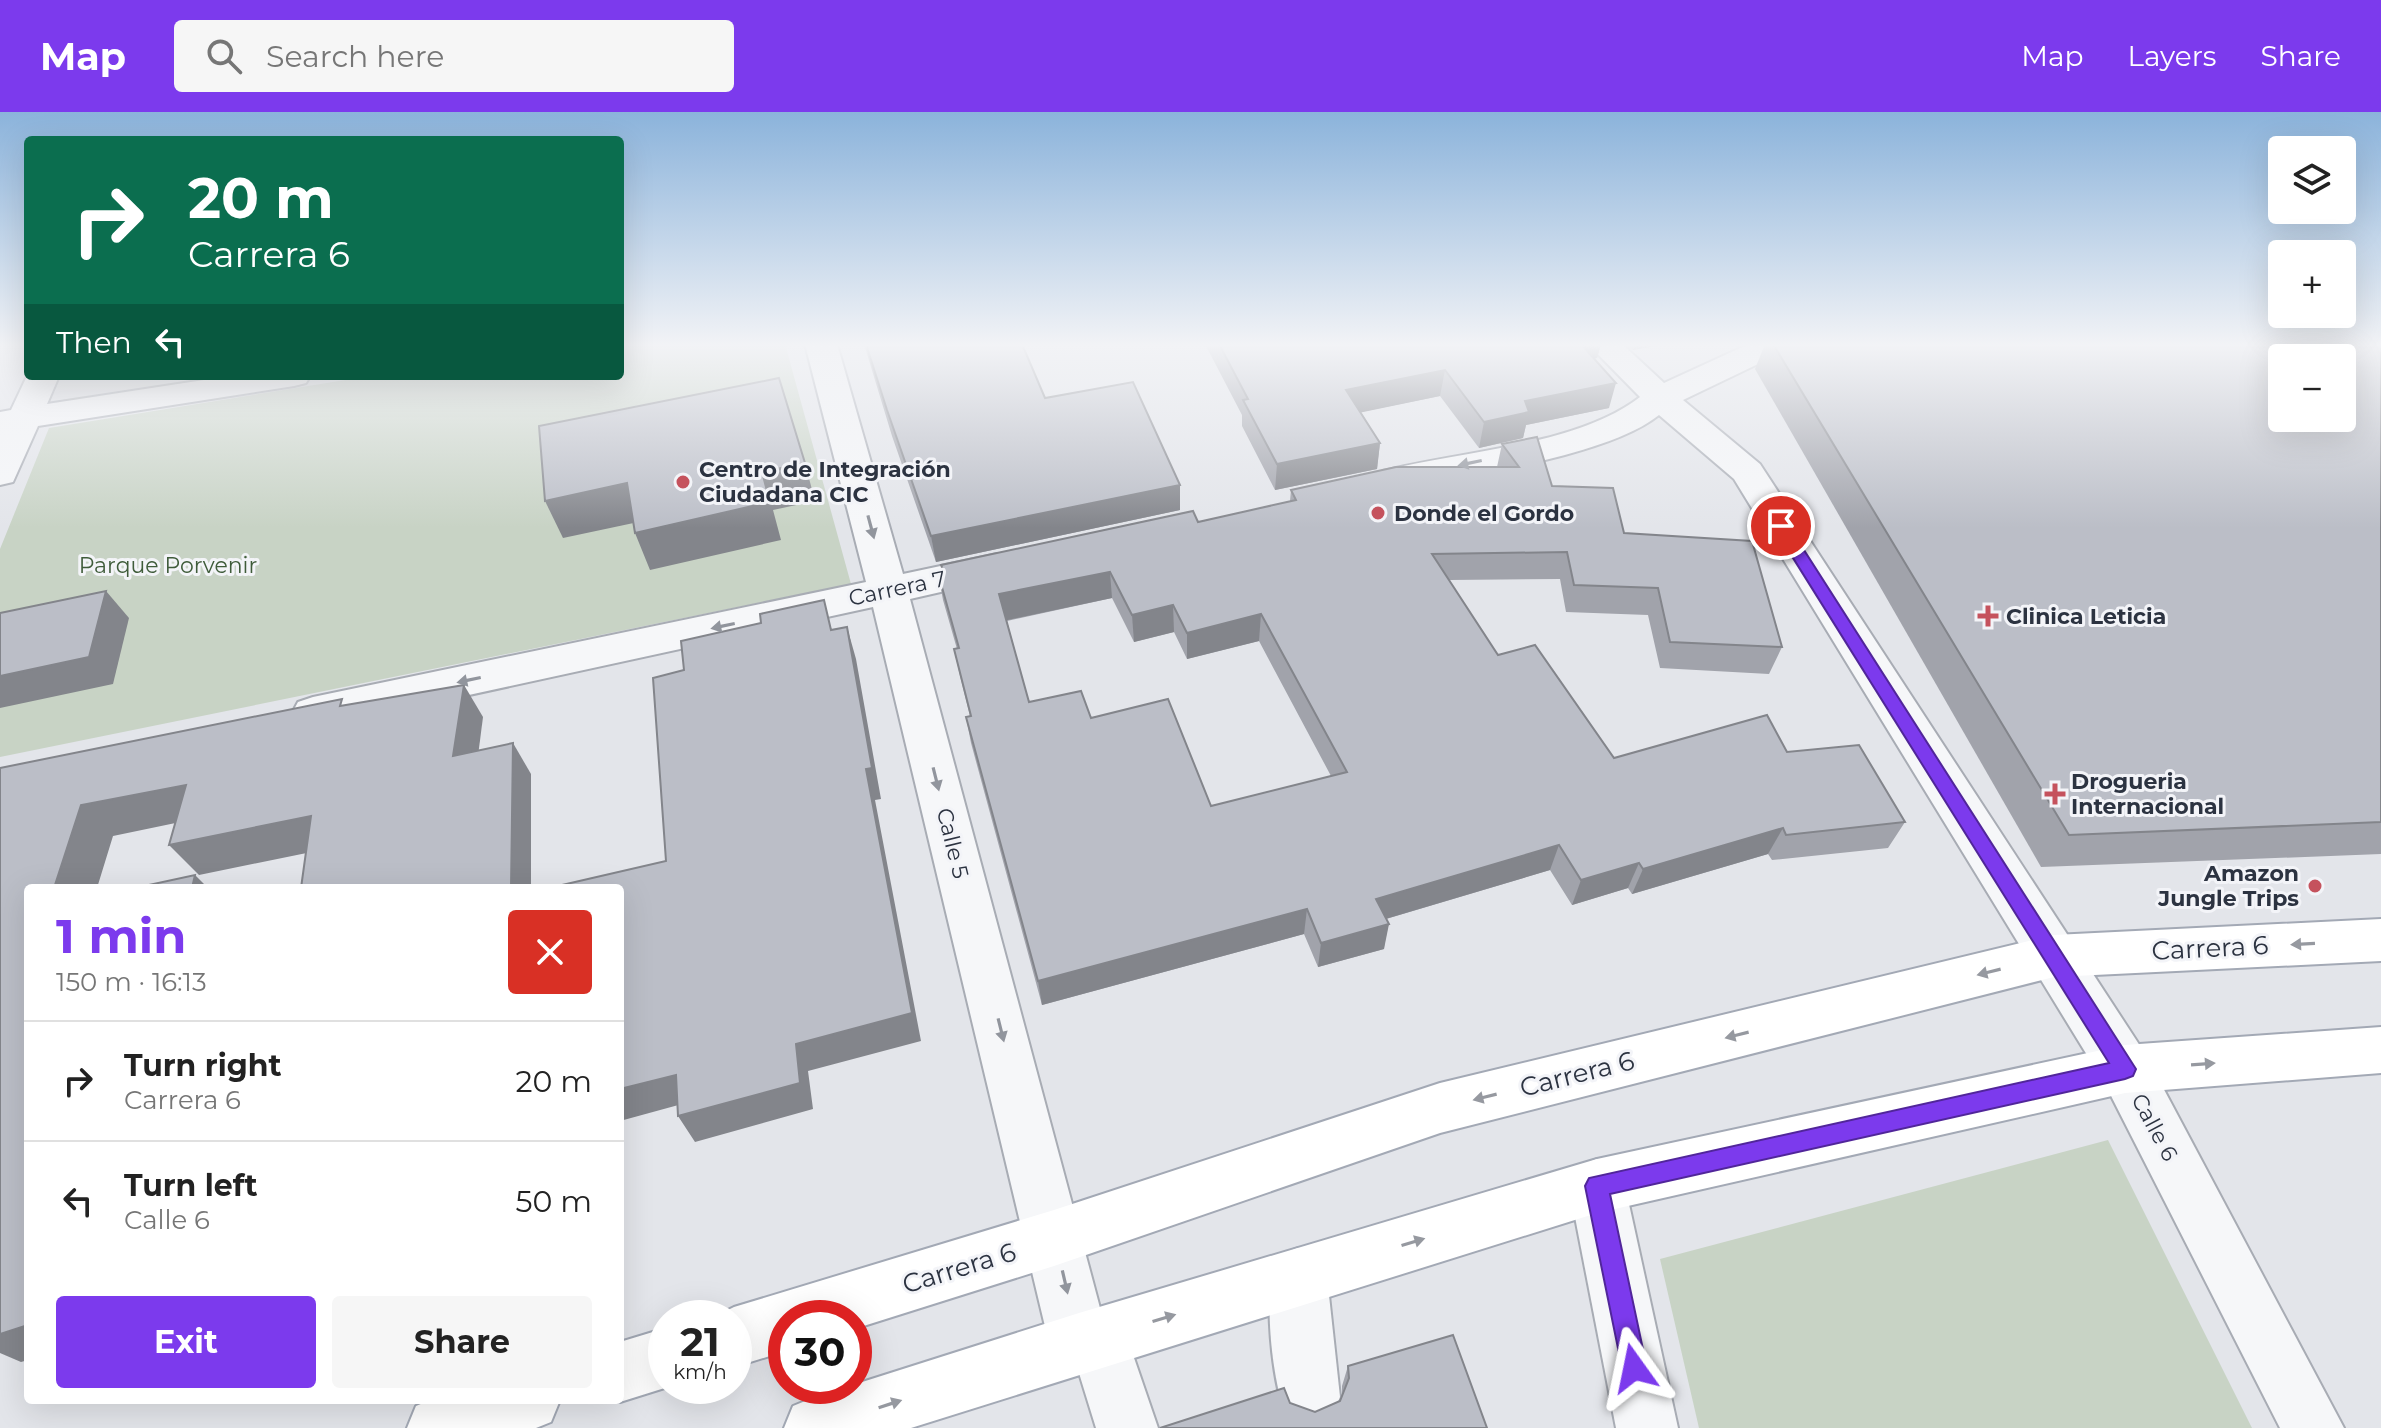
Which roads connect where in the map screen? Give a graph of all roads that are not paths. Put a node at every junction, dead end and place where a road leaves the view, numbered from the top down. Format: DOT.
graph roads {
  1 [pos="105,405"];
  2 [pos="838,405"];
  3 [pos="1651,405"];
  4 [pos="1669,405"];
  5 [pos="12,420"];
  6 [pos="0,474"];
  7 [pos="1366,486"];
  8 [pos="1027,560"];
  9 [pos="888,590"];
  10 [pos="280,720"];
  11 [pos="2381,940"];
  12 [pos="2054,956"];
  13 [pos="2381,1050"];
  14 [pos="2125,1069"];
  15 [pos="1597,1186"];
  16 [pos="1054,1238"];
  17 [pos="1298,1277"];
  18 [pos="854,1300"];
  19 [pos="1089,1340"];
  20 [pos="648,1363"];
  21 [pos="624,1371"];
  22 [pos="1309,1397"];
  23 [pos="516,1404"];
  24 [pos="438,1428"];
  25 [pos="815,1428"];
  26 [pos="1127,1428"];
  27 [pos="1647,1428"];
  28 [pos="2313,1428"];
  1 -- 5 [label="street"];
  2 -- 9 [label="street, Calle 5, one-way"];
  3 -- 7 [label="street, one-way"];
  4 -- 12 [label="street, Calle 6"];
  5 -- 6 [label="street"];
  8 -- 9 [label="street, Carrera 7"];
  9 -- 10 [label="street, Carrera 7, one-way"];
  9 -- 16 [label="street, Calle 5, one-way"];
  11 -- 12 [label="main road, Carrera 6, one-way"];
  12 -- 14 [label="street, Calle 6"];
  12 -- 16 [label="main road, Carrera 6, one-way"];
  14 -- 13 [label="main road, one-way"];
  14 -- 15 [label="main road"];
  14 -- 28 [label="street, Calle 6"];
  17 -- 15 [label="main road, one-way"];
  15 -- 27 [label="street"];
  16 -- 18 [label="main road, Carrera 6"];
  16 -- 19 [label="street, Calle 5, one-way"];
  19 -- 17 [label="main road, one-way"];
  17 -- 22 [label="street"];
  25 -- 19 [label="main road, one-way"];
  19 -- 26 [label="street, Calle 5"];
  20 -- 21 [label="main road"];
  23 -- 24 [label="main road"];
}
